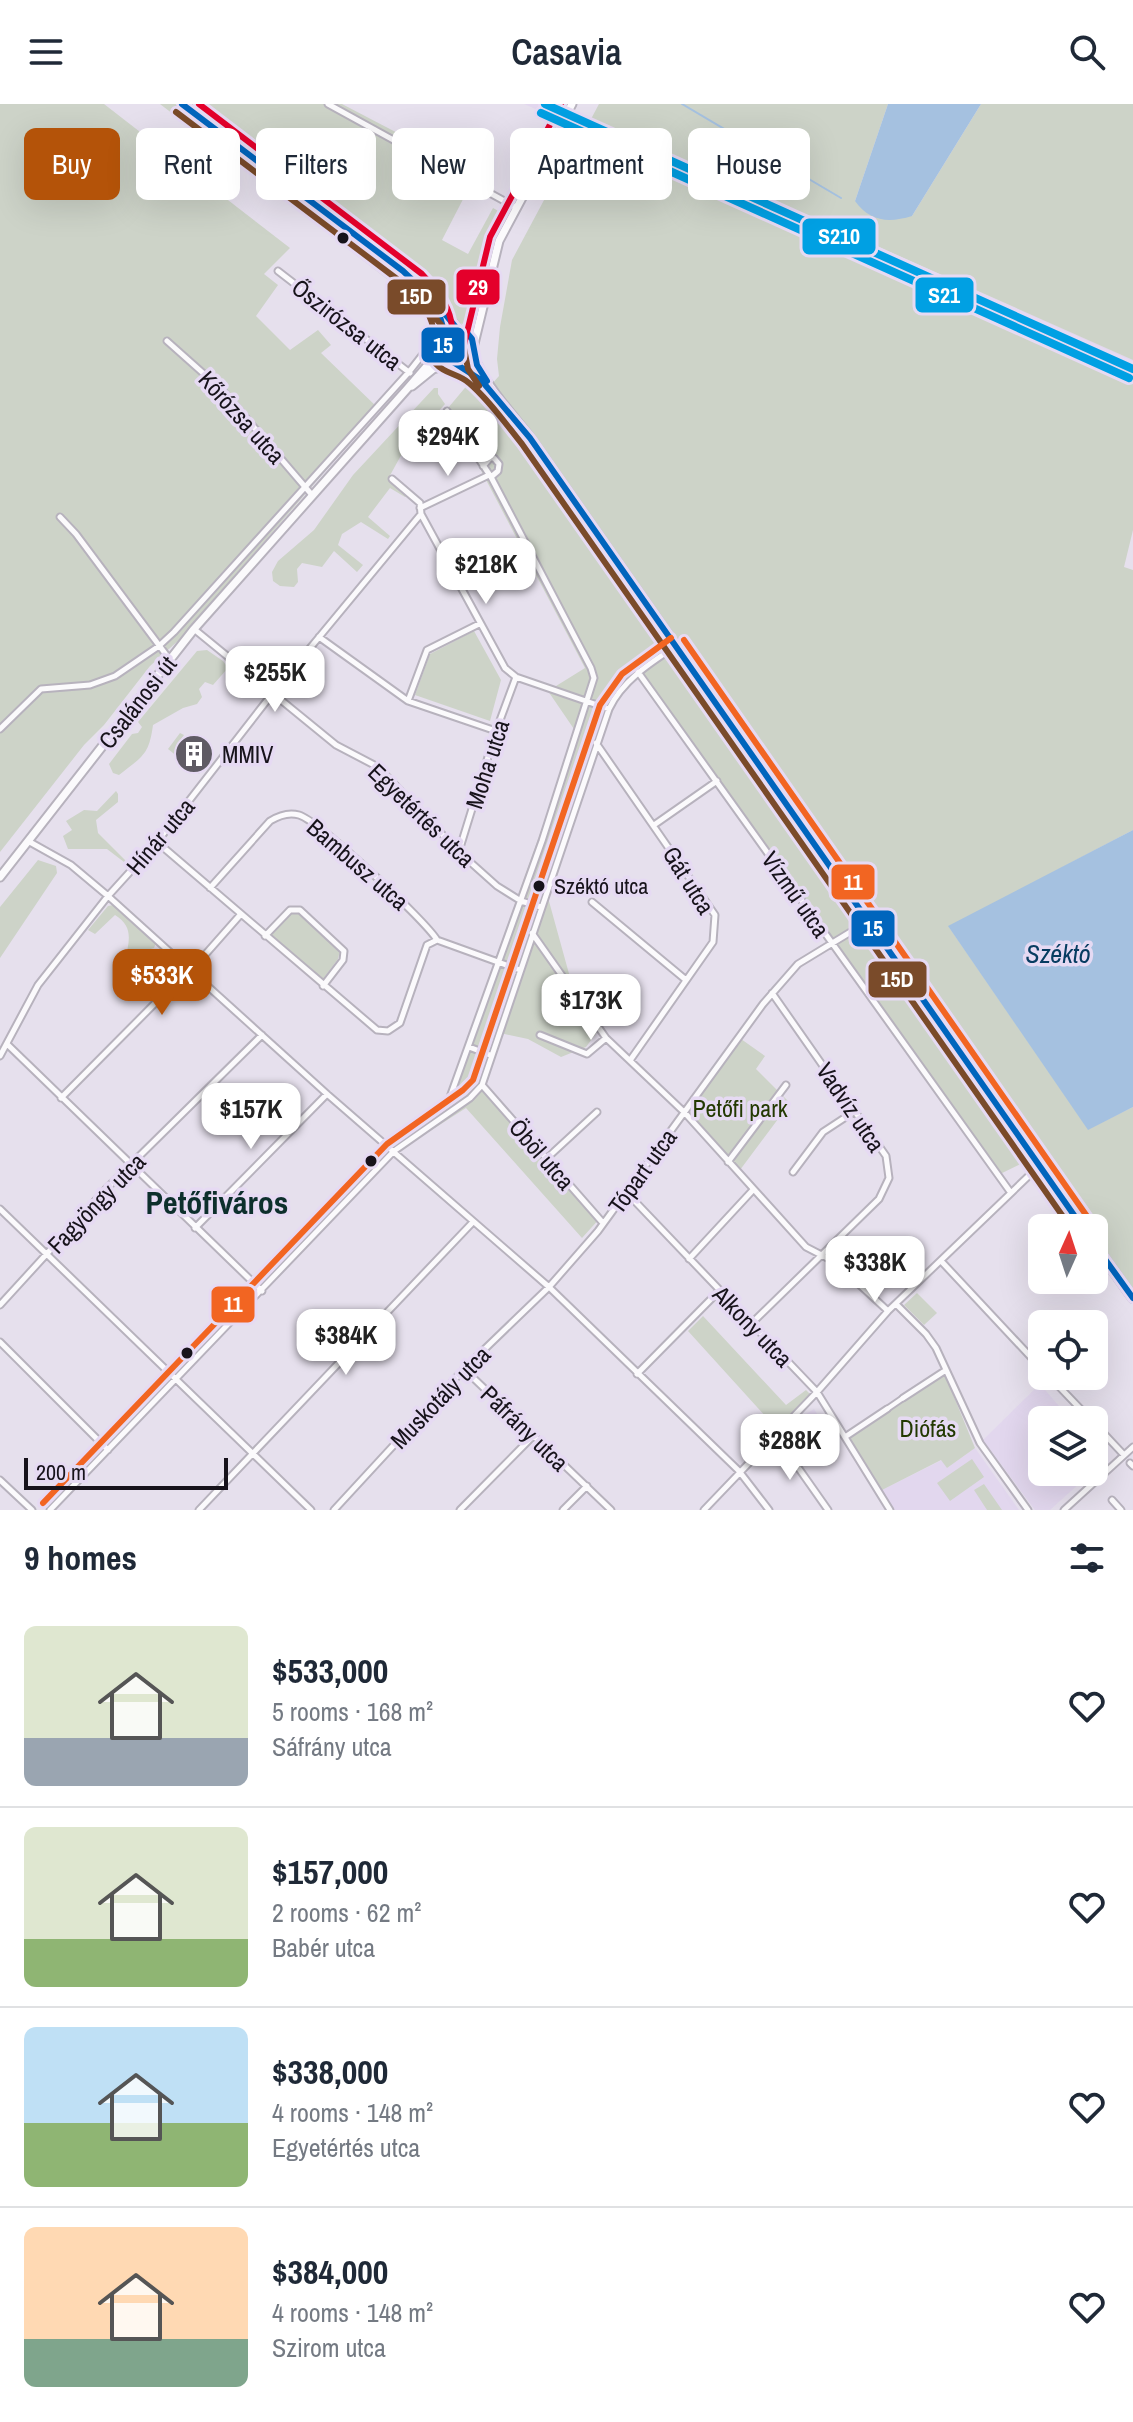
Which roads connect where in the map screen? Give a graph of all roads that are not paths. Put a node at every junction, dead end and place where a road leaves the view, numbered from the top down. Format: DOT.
graph roads {
  1 [pos="182,104"];
  2 [pos="328,104"];
  3 [pos="572,104"];
  4 [pos="517,208"];
  5 [pos="278,271"];
  6 [pos="428,296"];
  7 [pos="483,314"];
  8 [pos="461,330"];
  9 [pos="439,340"];
  10 [pos="167,341"];
  11 [pos="474,350"];
  12 [pos="456,363"];
  13 [pos="412,375"];
  14 [pos="407,389"];
  15 [pos="496,393"];
  16 [pos="447,411"];
  17 [pos="483,466"];
  18 [pos="490,476"];
  19 [pos="392,479"];
  20 [pos="305,487"];
  21 [pos="313,496"];
  22 [pos="421,511"];
  23 [pos="60,517"];
  24 [pos="479,624"];
  25 [pos="194,629"];
  26 [pos="319,637"];
  27 [pos="159,646"];
  28 [pos="676,646"];
  29 [pos="170,660"];
  30 [pos="638,672"];
  31 [pos="516,677"];
  32 [pos="272,694"];
  33 [pos="408,701"];
  34 [pos="588,702"];
  35 [pos="609,709"];
  36 [pos="0,729"];
  37 [pos="496,731"];
  38 [pos="596,743"];
  39 [pos="717,781"];
  40 [pos="654,825"];
  41 [pos="28,841"];
  42 [pos="157,842"];
  43 [pos="459,852"];
  44 [pos="0,877"];
  45 [pos="210,888"];
  46 [pos="108,896"];
  47 [pos="521,901"];
  48 [pos="592,902"];
  49 [pos="541,907"];
  50 [pos="241,914"];
  51 [pos="867,922"];
  52 [pos="532,933"];
  53 [pos="265,936"];
  54 [pos="437,940"];
  55 [pos="831,943"];
  56 [pos="498,962"];
  57 [pos="188,970"];
  58 [pos="520,970"];
  59 [pos="686,980"];
  60 [pos="323,986"];
  61 [pos="772,993"];
  62 [pos="262,1035"];
  63 [pos="540,1035"];
  64 [pos="606,1038"];
  65 [pos="7,1044"];
  66 [pos="469,1047"];
  67 [pos="490,1055"];
  68 [pos="0,1056"];
  69 [pos="631,1059"];
  70 [pos="482,1085"];
  71 [pos="786,1085"];
  72 [pos="327,1094"];
  73 [pos="450,1097"];
  74 [pos="61,1098"];
  75 [pos="772,1104"];
  76 [pos="855,1111"];
  77 [pos="597,1112"];
  78 [pos="783,1112"];
  79 [pos="685,1113"];
  80 [pos="394,1151"];
  81 [pos="546,1159"];
  82 [pos="728,1162"];
  83 [pos="1039,1165"];
  84 [pos="131,1166"];
  85 [pos="793,1172"];
  86 [pos="752,1191"];
  87 [pos="627,1193"];
  88 [pos="1011,1193"];
  89 [pos="0,1209"];
  90 [pos="1073,1214"];
  91 [pos="472,1223"];
  92 [pos="603,1223"];
  93 [pos="195,1228"];
  94 [pos="48,1254"];
  95 [pos="820,1255"];
  96 [pos="689,1259"];
  97 [pos="942,1262"];
  98 [pos="1108,1263"];
  99 [pos="549,1287"];
  100 [pos="262,1291"];
  101 [pos="718,1292"];
  102 [pos="1133,1298"];
  103 [pos="896,1304"];
  104 [pos="0,1305"];
  105 [pos="888,1311"];
  106 [pos="751,1324"];
  107 [pos="0,1342"];
  108 [pos="1028,1354"];
  109 [pos="464,1369"];
  110 [pos="946,1369"];
  111 [pos="637,1374"];
  112 [pos="174,1379"];
  113 [pos="1062,1390"];
  114 [pos="817,1392"];
  115 [pos="903,1398"];
  116 [pos="1077,1406"];
  117 [pos="887,1409"];
  118 [pos="534,1435"];
  119 [pos="776,1436"];
  120 [pos="845,1437"];
  121 [pos="1108,1438"];
  122 [pos="1133,1447"];
  123 [pos="108,1450"];
  124 [pos="253,1453"];
  125 [pos="1124,1455"];
  126 [pos="739,1471"];
  127 [pos="0,1480"];
  128 [pos="587,1486"];
  129 [pos="1112,1500"];
  130 [pos="32,1510"];
  131 [pos="50,1510"];
  132 [pos="199,1510"];
  133 [pos="311,1510"];
  134 [pos="334,1510"];
  135 [pos="460,1510"];
  136 [pos="563,1510"];
  137 [pos="611,1510"];
  138 [pos="704,1510"];
  139 [pos="769,1510"];
  140 [pos="828,1510"];
  141 [pos="890,1510"];
  142 [pos="1028,1510"];
  143 [pos="1064,1510"];
  144 [pos="1121,1510"];
  1 -- 6 [label="main road"];
  2 -- 4 [label="street"];
  3 -- 4 [label="street"];
  4 -- 7 [label="street"];
  5 -- 13 [label="street, Őszirózsa utca"];
  6 -- 8 [label="main road"];
  6 -- 9 [label="main road"];
  7 -- 8 [label="street"];
  7 -- 11 [label="street"];
  8 -- 9 [label="main road"];
  8 -- 11 [label="main road"];
  9 -- 12 [label="main road"];
  9 -- 13 [label="street, Csalánosi út"];
  10 -- 20 [label="street, Kőrózsa utca"];
  11 -- 12 [label="main road"];
  11 -- 15 [label="main road"];
  12 -- 14 [label="street, Csalánosi út"];
  12 -- 15 [label="main road"];
  13 -- 14 [label="street, Csalánosi út"];
  13 -- 20 [label="street"];
  14 -- 21 [label="street, Csalánosi út"];
  15 -- 28 [label="main road, Vízmű utca"];
  16 -- 17 [label="street"];
  17 -- 18 [label="street"];
  17 -- 18 [label="street"];
  18 -- 22 [label="street"];
  18 -- 34 [label="street"];
  19 -- 22 [label="street"];
  20 -- 21 [label="street, Kőrózsa utca"];
  20 -- 27 [label="street"];
  21 -- 25 [label="street, Csalánosi út"];
  22 -- 24 [label="street"];
  22 -- 26 [label="street, Hínár utca"];
  23 -- 27 [label="street"];
  24 -- 31 [label="street"];
  24 -- 33 [label="street"];
  25 -- 29 [label="street, Csalánosi út"];
  25 -- 32 [label="street, Egyetértés utca"];
  26 -- 32 [label="street, Hínár utca"];
  26 -- 33 [label="street"];
  27 -- 29 [label="street"];
  27 -- 36 [label="street"];
  28 -- 30 [label="street"];
  28 -- 51 [label="main road, Vízmű utca"];
  29 -- 41 [label="street, Csalánosi út"];
  30 -- 35 [label="street"];
  30 -- 39 [label="street, Vízmű utca"];
  31 -- 34 [label="street"];
  31 -- 37 [label="street, Moha utca"];
  32 -- 42 [label="street, Hínár utca"];
  32 -- 43 [label="street, Egyetértés utca"];
  33 -- 37 [label="street"];
  34 -- 35 [label="street"];
  34 -- 47 [label="street"];
  35 -- 38 [label="street"];
  37 -- 43 [label="street, Moha utca"];
  38 -- 40 [label="street, Gát utca"];
  38 -- 49 [label="street"];
  39 -- 40 [label="street"];
  39 -- 55 [label="street, Vízmű utca"];
  40 -- 59 [label="street, Gát utca"];
  41 -- 44 [label="street, Csalánosi út"];
  41 -- 46 [label="street"];
  42 -- 45 [label="street"];
  42 -- 46 [label="street, Hínár utca"];
  43 -- 47 [label="street, Egyetértés utca"];
  45 -- 50 [label="street"];
  45 -- 54 [label="street, Bambusz utca"];
  46 -- 57 [label="street"];
  46 -- 65 [label="street, Hínár utca"];
  47 -- 49 [label="street, Egyetértés utca"];
  47 -- 56 [label="street"];
  48 -- 59 [label="street"];
  49 -- 52 [label="street"];
  50 -- 53 [label="street"];
  50 -- 57 [label="street"];
  51 -- 55 [label="street, Tópart utca"];
  51 -- 83 [label="main road, Vízmű utca"];
  52 -- 58 [label="street"];
  52 -- 64 [label="street"];
  53 -- 60 [label="street"];
  53 -- 60 [label="street"];
  54 -- 56 [label="street, Bambusz utca"];
  54 -- 60 [label="street"];
  55 -- 61 [label="street, Tópart utca"];
  55 -- 88 [label="street, Vízmű utca"];
  56 -- 58 [label="street, Bambusz utca"];
  56 -- 66 [label="street"];
  57 -- 62 [label="street"];
  57 -- 74 [label="street"];
  58 -- 67 [label="street"];
  59 -- 69 [label="street, Gát utca"];
  61 -- 76 [label="street, Vadvíz utca"];
  61 -- 79 [label="street, Tópart utca"];
  62 -- 72 [label="street"];
  62 -- 84 [label="street, Fagyöngy utca"];
  63 -- 64 [label="street"];
  64 -- 69 [label="street"];
  65 -- 68 [label="street, Hínár utca"];
  65 -- 74 [label="street"];
  66 -- 67 [label="street"];
  66 -- 73 [label="street"];
  67 -- 70 [label="street"];
  69 -- 79 [label="street"];
  70 -- 80 [label="street"];
  70 -- 81 [label="street, Öböl utca"];
  71 -- 75 [label="street"];
  72 -- 80 [label="street"];
  72 -- 93 [label="street"];
  74 -- 84 [label="street"];
  75 -- 78 [label="street"];
  75 -- 82 [label="street"];
  76 -- 85 [label="street"];
  76 -- 95 [label="street, Vadvíz utca"];
  77 -- 81 [label="street"];
  79 -- 82 [label="street"];
  79 -- 87 [label="street, Tópart utca"];
  80 -- 91 [label="street"];
  80 -- 100 [label="street"];
  81 -- 92 [label="street, Öböl utca"];
  82 -- 86 [label="street"];
  83 -- 88 [label="street"];
  83 -- 90 [label="main road, Vízmű utca"];
  84 -- 93 [label="street"];
  84 -- 94 [label="street, Fagyöngy utca"];
  86 -- 95 [label="street"];
  86 -- 96 [label="street"];
  87 -- 92 [label="street, Tópart utca"];
  87 -- 96 [label="street, Alkony utca"];
  88 -- 97 [label="street"];
  89 -- 94 [label="street"];
  91 -- 99 [label="street"];
  91 -- 124 [label="street"];
  92 -- 99 [label="street, Tópart utca"];
  93 -- 100 [label="street"];
  94 -- 104 [label="street, Fagyöngy utca"];
  94 -- 112 [label="street"];
  95 -- 105 [label="street"];
  95 -- 106 [label="street, Vadvíz utca"];
  96 -- 101 [label="street, Alkony utca"];
  97 -- 103 [label="street"];
  97 -- 108 [label="street"];
  98 -- 102 [label="main road"];
  99 -- 109 [label="street, Muskotály utca"];
  99 -- 111 [label="street"];
  100 -- 112 [label="street"];
  101 -- 106 [label="street, Alkony utca"];
  101 -- 111 [label="street"];
  103 -- 105 [label="street"];
  103 -- 110 [label="street"];
  105 -- 114 [label="street"];
  106 -- 114 [label="street, Alkony utca"];
  107 -- 123 [label="street"];
  109 -- 118 [label="street, Páfrány utca"];
  109 -- 134 [label="street, Muskotály utca"];
  110 -- 115 [label="street"];
  110 -- 142 [label="street"];
  111 -- 126 [label="street"];
  112 -- 123 [label="street"];
  112 -- 124 [label="street"];
  113 -- 116 [label="street"];
  114 -- 119 [label="street"];
  114 -- 120 [label="street, Alkony utca"];
  115 -- 117 [label="street"];
  117 -- 120 [label="street"];
  118 -- 128 [label="street, Páfrány utca"];
  118 -- 135 [label="street"];
  119 -- 126 [label="street"];
  119 -- 140 [label="street"];
  120 -- 141 [label="street, Alkony utca"];
  121 -- 125 [label="street"];
  122 -- 125 [label="street"];
  123 -- 131 [label="street"];
  124 -- 132 [label="street"];
  124 -- 133 [label="street"];
  125 -- 143 [label="street"];
  126 -- 138 [label="street"];
  126 -- 139 [label="street"];
  127 -- 130 [label="street"];
  128 -- 136 [label="street, Páfrány utca"];
  128 -- 137 [label="street, Páfrány utca"];
  129 -- 144 [label="street"];
}
